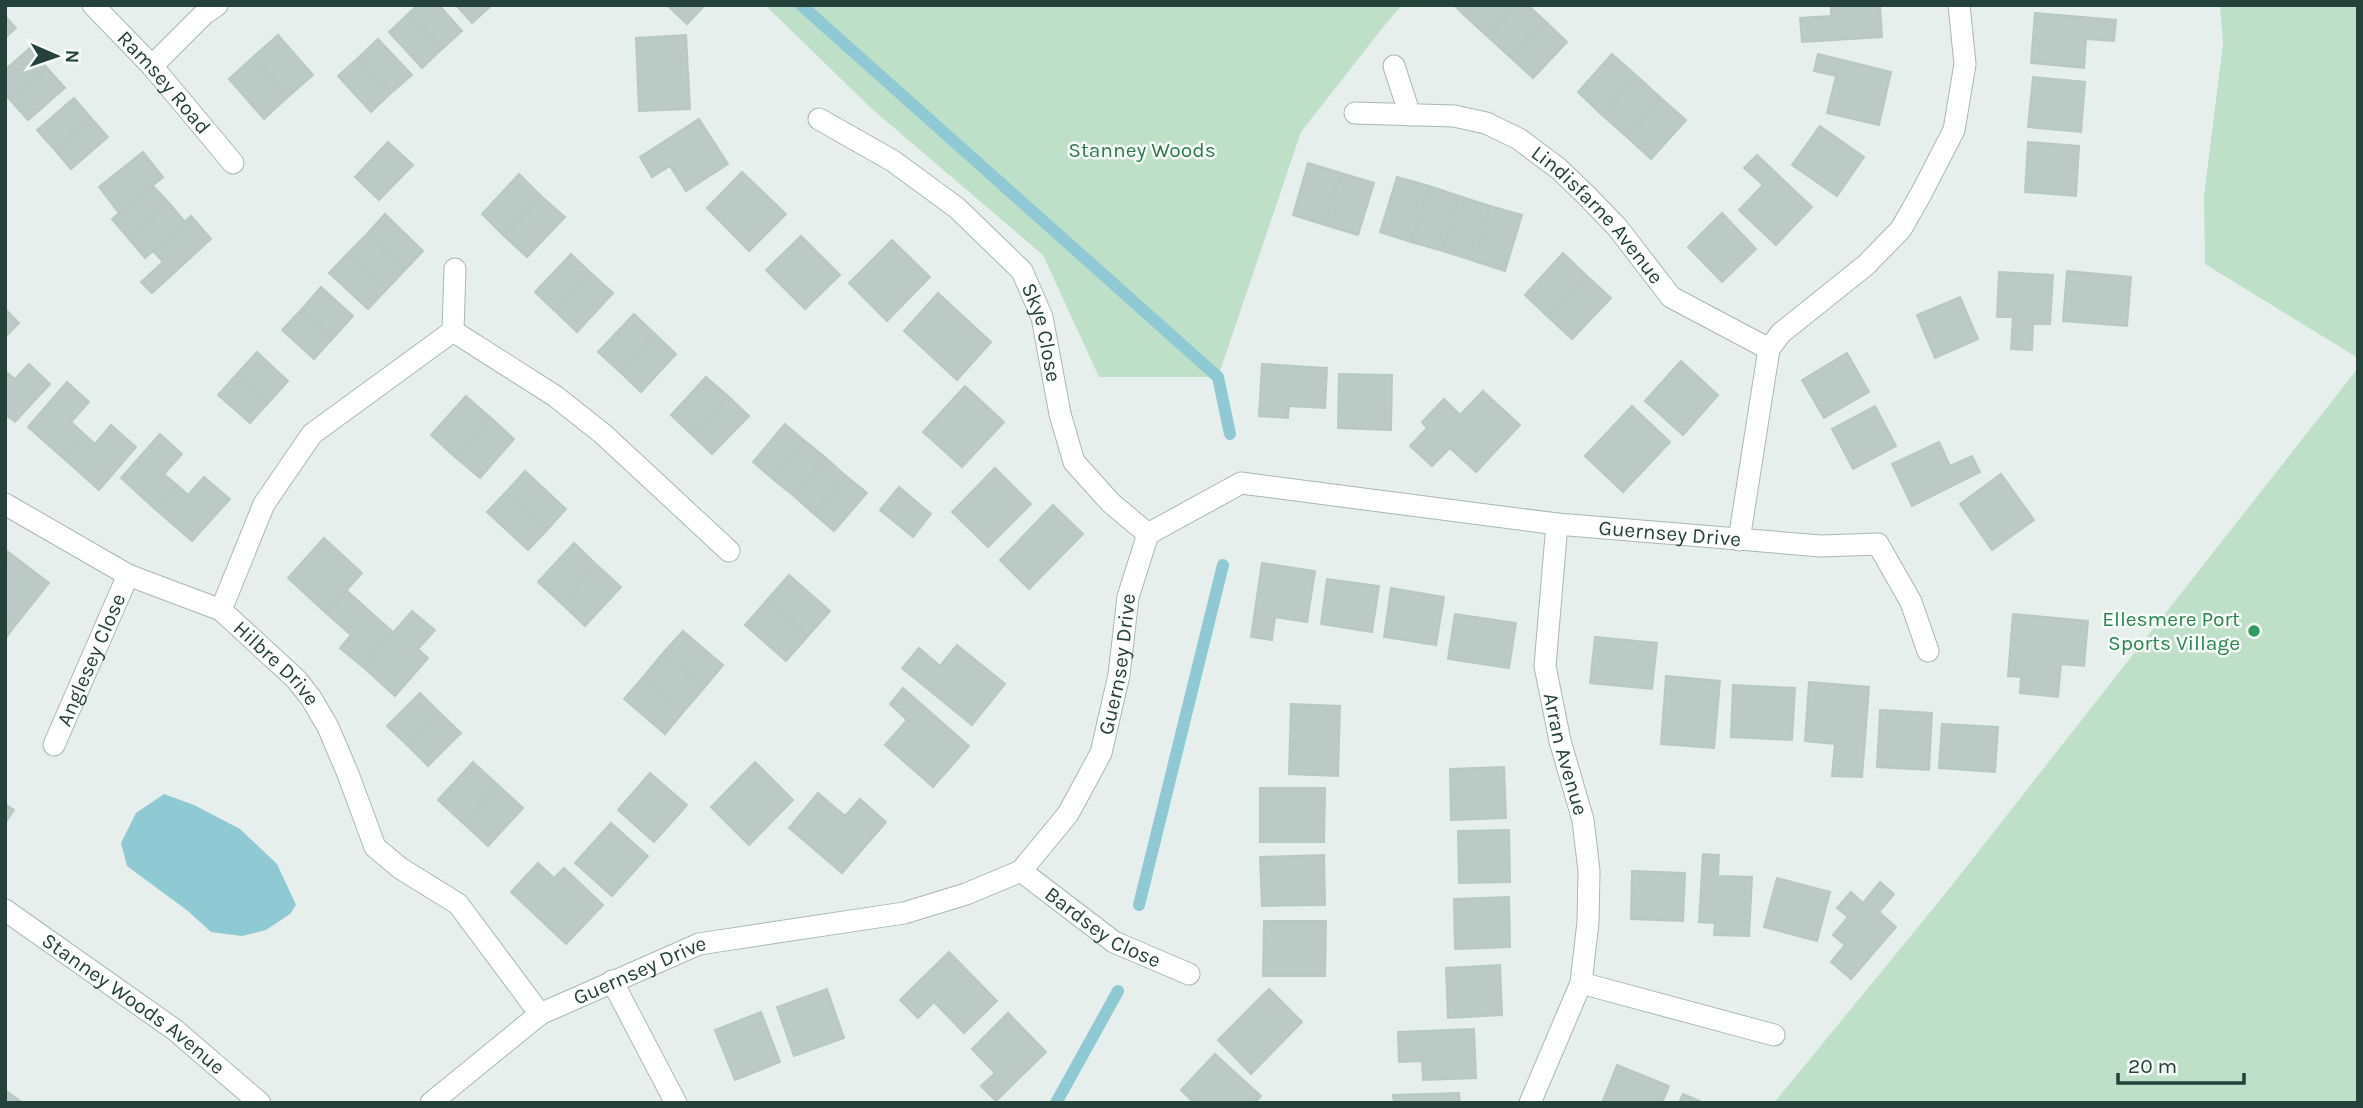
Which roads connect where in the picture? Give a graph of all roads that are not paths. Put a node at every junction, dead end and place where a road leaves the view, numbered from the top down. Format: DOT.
graph roads {
  1 [pos="93,5"];
  2 [pos="217,5"];
  3 [pos="1959,5"];
  4 [pos="152,66"];
  5 [pos="1394,66"];
  6 [pos="1355,113"];
  7 [pos="1410,115"];
  8 [pos="819,119"];
  9 [pos="233,163"];
  10 [pos="455,269"];
  11 [pos="453,331"];
  12 [pos="1769,349"];
  13 [pos="5,504"];
  14 [pos="1557,524"];
  15 [pos="1148,534"];
  16 [pos="1739,540"];
  17 [pos="729,551"];
  18 [pos="128,575"];
  19 [pos="221,610"];
  20 [pos="1928,651"];
  21 [pos="54,745"];
  22 [pos="1021,872"];
  23 [pos="5,910"];
  24 [pos="1189,974"];
  25 [pos="612,981"];
  26 [pos="1581,983"];
  27 [pos="540,1014"];
  28 [pos="1774,1035"];
  29 [pos="260,1103"];
  30 [pos="431,1103"];
  31 [pos="676,1103"];
  32 [pos="1530,1103"];
  1 -- 4 [label="street, Ramsey Road"];
  2 -- 4 [label="street"];
  3 -- 12 [label="street"];
  4 -- 9 [label="street, Ramsey Road"];
  5 -- 7 [label="street"];
  6 -- 7 [label="street, Lindisfarne Avenue"];
  7 -- 12 [label="street, Lindisfarne Avenue"];
  8 -- 15 [label="street, Skye Close"];
  10 -- 11 [label="street"];
  11 -- 17 [label="street"];
  11 -- 19 [label="street, Hilbre Drive"];
  12 -- 16 [label="street"];
  13 -- 18 [label="street, Anglesey Close"];
  14 -- 15 [label="street, Guernsey Drive"];
  14 -- 16 [label="street, Guernsey Drive"];
  14 -- 26 [label="street, Arran Avenue"];
  15 -- 22 [label="street, Guernsey Drive"];
  16 -- 20 [label="street, Guernsey Drive"];
  18 -- 19 [label="street, Anglesey Close"];
  18 -- 21 [label="street, Anglesey Close"];
  19 -- 27 [label="street, Hilbre Drive"];
  22 -- 24 [label="street, Bardsey Close"];
  22 -- 25 [label="street, Guernsey Drive"];
  23 -- 29 [label="street, Stanney Woods Avenue"];
  25 -- 27 [label="street, Guernsey Drive"];
  25 -- 31 [label="street"];
  26 -- 28 [label="street"];
  26 -- 32 [label="street, Arran Avenue"];
  27 -- 30 [label="street, Guernsey Drive"];
}
